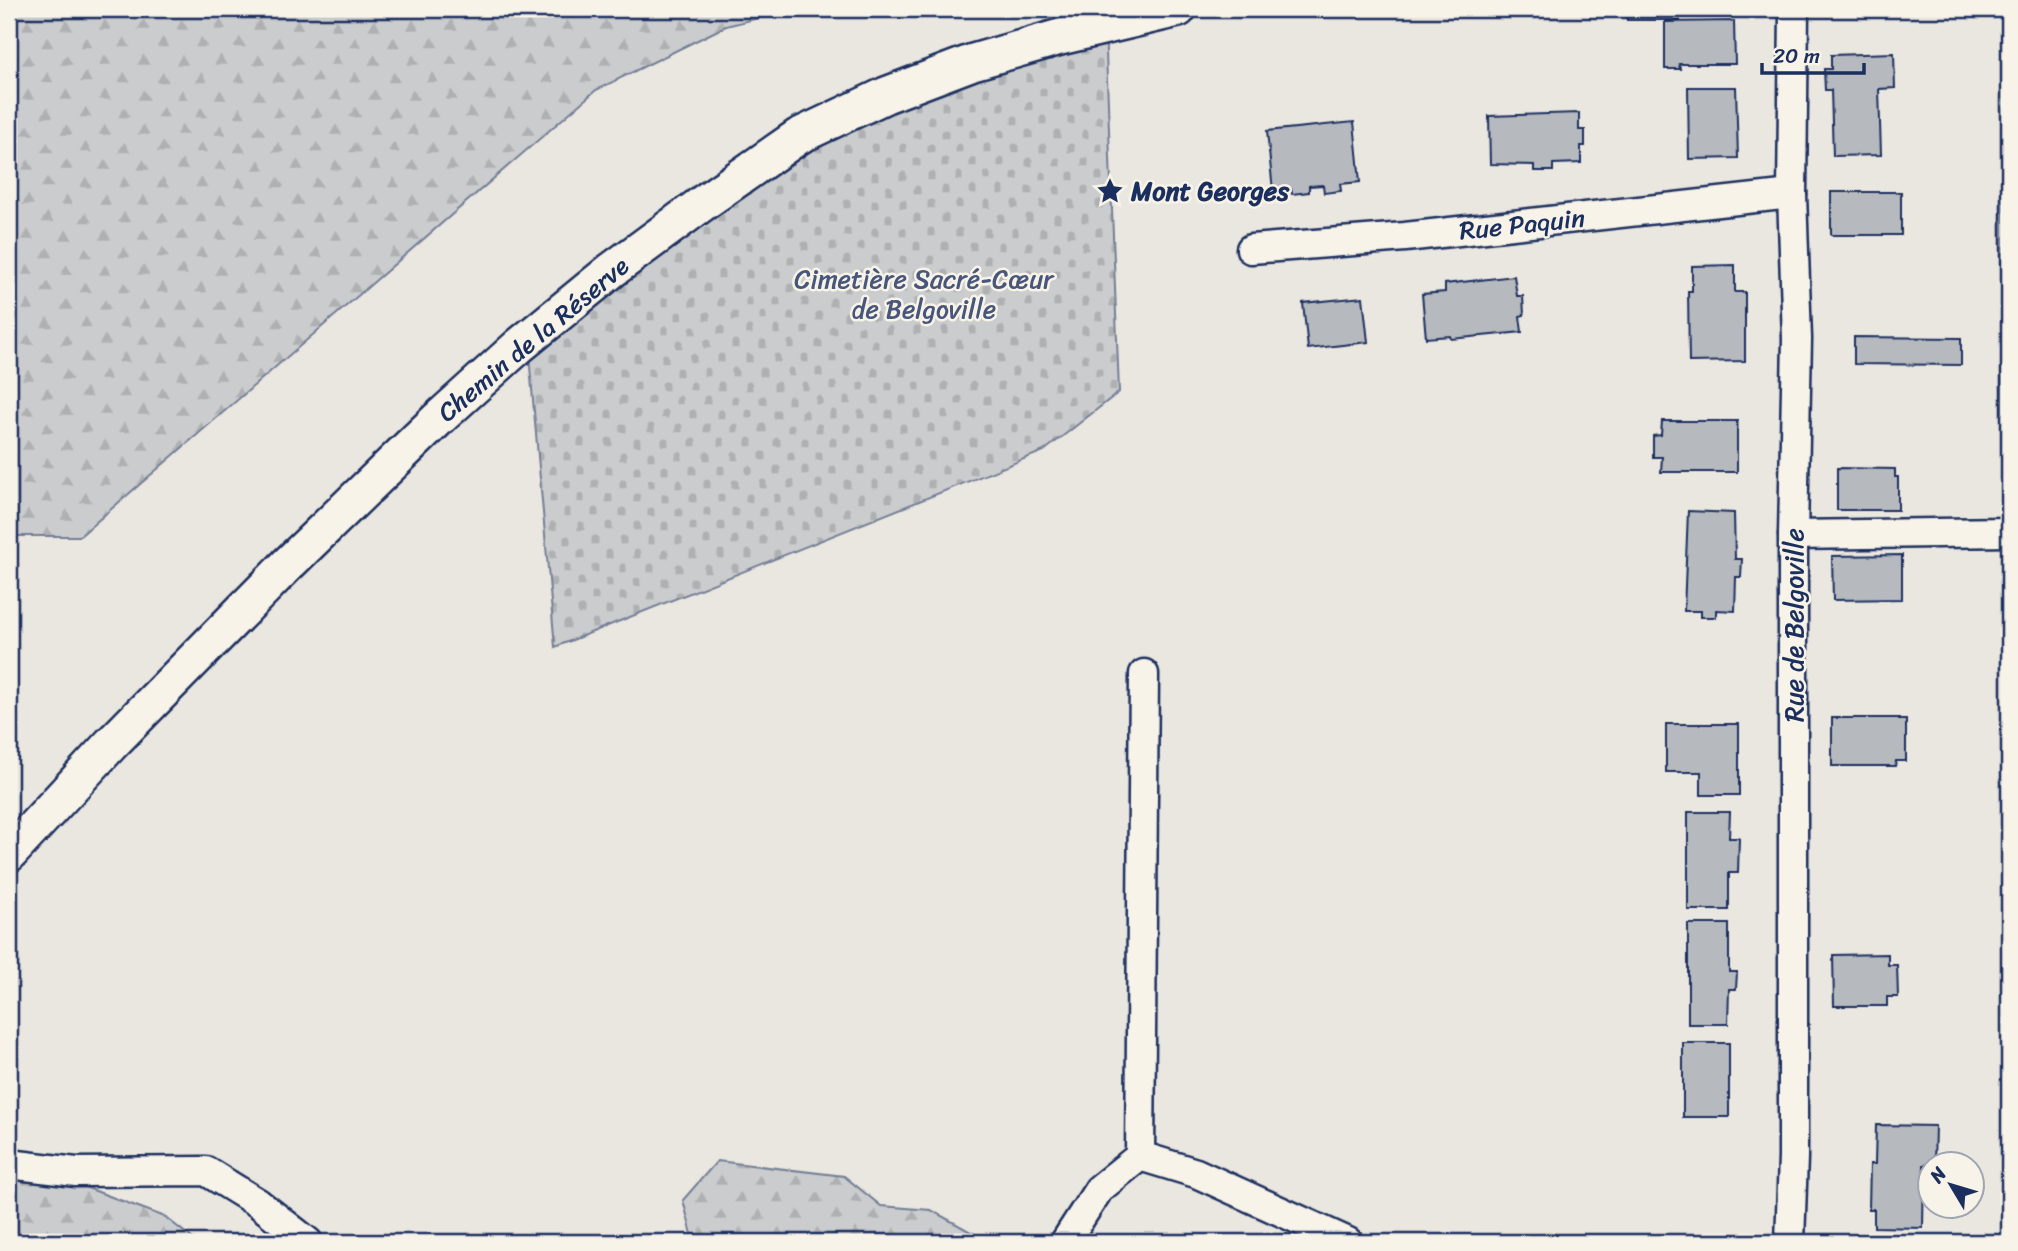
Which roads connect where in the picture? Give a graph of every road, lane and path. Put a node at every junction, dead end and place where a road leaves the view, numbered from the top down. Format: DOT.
graph roads {
  1 [pos="1178,9"];
  2 [pos="1794,9"];
  3 [pos="1793,194"];
  4 [pos="1251,249"];
  5 [pos="2009,532"];
  6 [pos="1793,535"];
  7 [pos="1144,674"];
  8 [pos="9,854"];
  9 [pos="1140,1156"];
  10 [pos="9,1164"];
  11 [pos="308,1242"];
  12 [pos="1065,1242"];
  13 [pos="1348,1242"];
  14 [pos="1790,1242"];
  1 -- 8 [label="street, Chemin de la Réserve"];
  2 -- 3 [label="street, Rue de Belgoville"];
  3 -- 4 [label="street, Rue Paquin"];
  3 -- 6 [label="street, Rue de Belgoville"];
  5 -- 6 [label="street"];
  6 -- 14 [label="street, Rue de Belgoville"];
  7 -- 9 [label="street"];
  9 -- 12 [label="street"];
  9 -- 13 [label="street"];
  10 -- 11 [label="street"];
}
